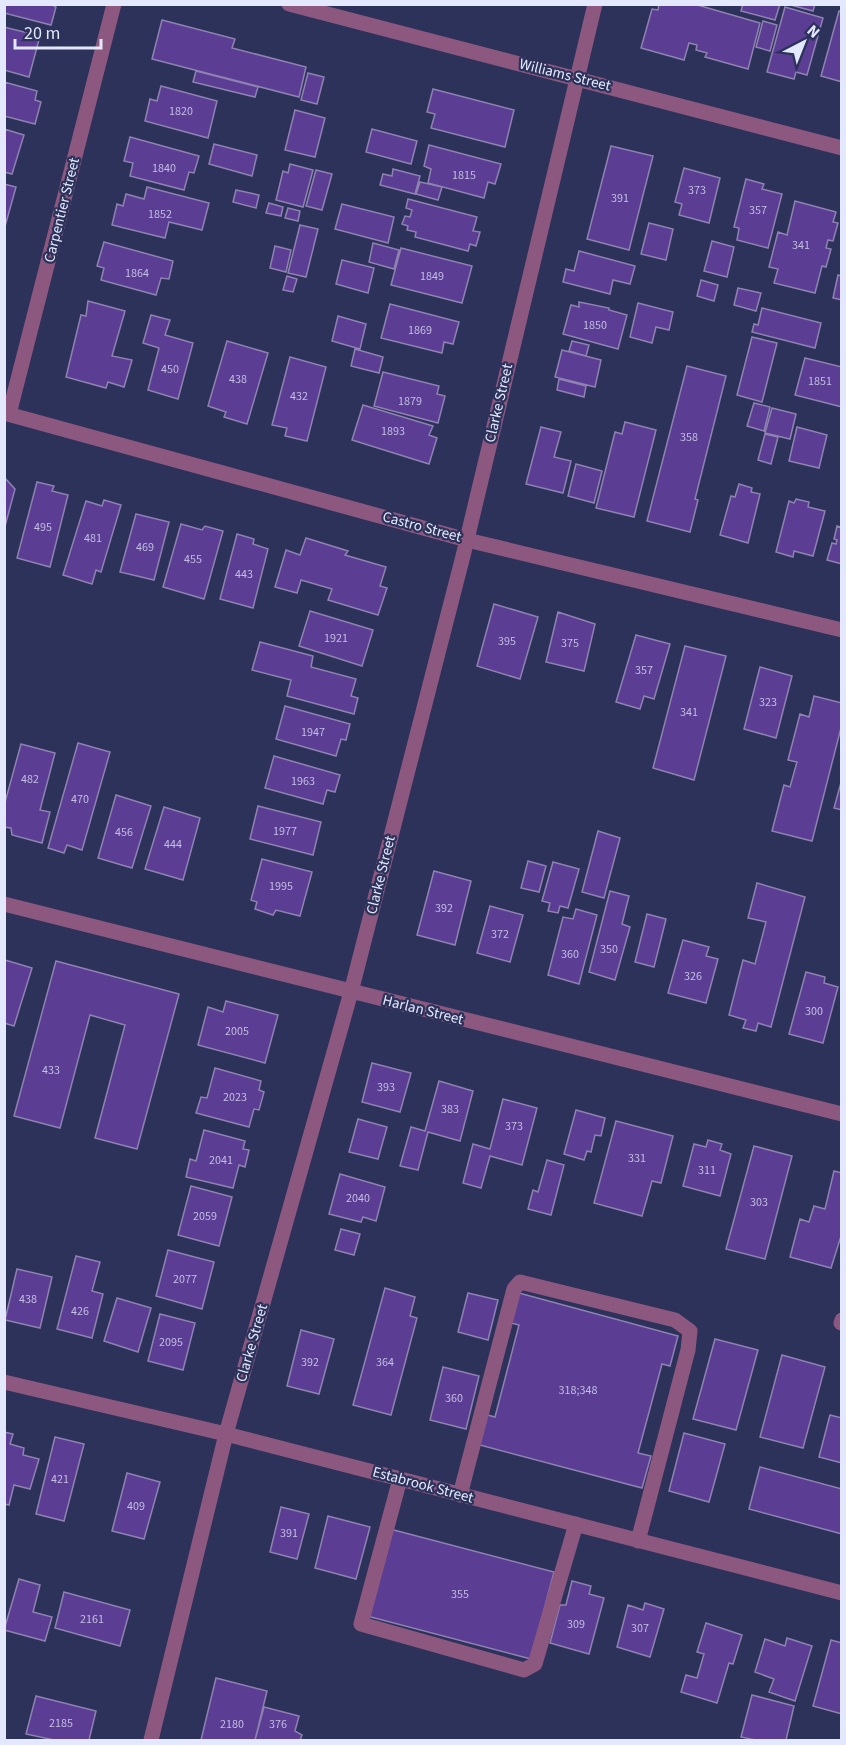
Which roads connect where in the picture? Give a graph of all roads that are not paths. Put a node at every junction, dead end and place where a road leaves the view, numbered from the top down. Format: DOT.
graph roads {
  1 [pos="114,4"];
  2 [pos="289,4"];
  3 [pos="595,4"];
  4 [pos="576,77"];
  5 [pos="842,148"];
  6 [pos="7,414"];
  7 [pos="467,540"];
  8 [pos="842,630"];
  9 [pos="4,904"];
  10 [pos="351,992"];
  11 [pos="842,1114"];
  12 [pos="4,1382"];
  13 [pos="226,1434"];
  14 [pos="400,1479"];
  15 [pos="460,1495"];
  16 [pos="576,1524"];
  17 [pos="638,1540"];
  18 [pos="842,1593"];
  19 [pos="151,1740"];
  1 -- 6 [label="street, Carpentier Street"];
  2 -- 4 [label="street, Williams Street"];
  3 -- 4 [label="street, Clarke Street"];
  4 -- 5 [label="street, Williams Street"];
  4 -- 7 [label="street, Clarke Street"];
  6 -- 7 [label="street, Castro Street"];
  7 -- 8 [label="street, Castro Street"];
  7 -- 10 [label="street, Clarke Street"];
  9 -- 10 [label="street, Harlan Street"];
  10 -- 11 [label="street, Harlan Street"];
  10 -- 13 [label="street, Clarke Street"];
  12 -- 13 [label="street, Estabrook Street"];
  13 -- 14 [label="street, Estabrook Street"];
  13 -- 19 [label="street, Clarke Street"];
  14 -- 15 [label="street, Estabrook Street"];
  14 -- 16 [label="street"];
  15 -- 16 [label="street, Estabrook Street"];
  15 -- 17 [label="street"];
  16 -- 17 [label="street, Estabrook Street"];
  17 -- 18 [label="street, Estabrook Street"];
}
